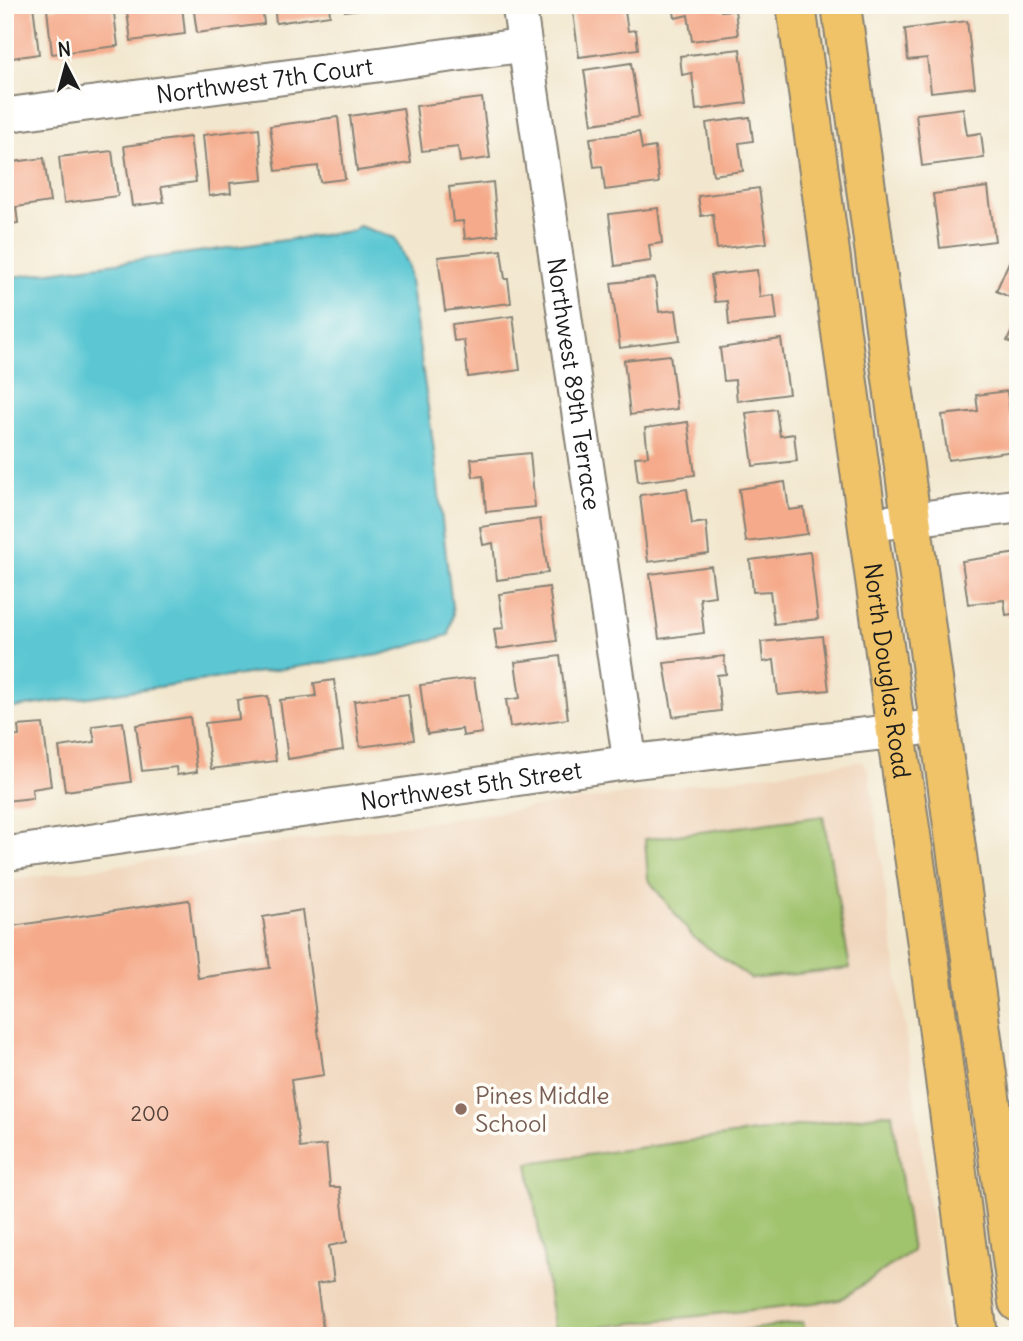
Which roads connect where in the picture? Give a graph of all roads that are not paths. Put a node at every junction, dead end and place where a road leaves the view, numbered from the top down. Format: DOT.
graph roads {
  1 [pos="519,5"];
  2 [pos="796,5"];
  3 [pos="841,5"];
  4 [pos="524,45"];
  5 [pos="5,115"];
  6 [pos="1018,506"];
  7 [pos="911,520"];
  8 [pos="867,525"];
  9 [pos="939,726"];
  10 [pos="896,732"];
  11 [pos="629,762"];
  12 [pos="5,855"];
  13 [pos="1018,1299"];
  14 [pos="976,1320"];
  1 -- 4 [label="street, Northwest 89th Terrace"];
  2 -- 8 [label="main road, North Douglas Road"];
  3 -- 7 [label="main road, North Douglas Road"];
  4 -- 5 [label="street, Northwest 7th Court"];
  4 -- 11 [label="street, Northwest 89th Terrace"];
  6 -- 7 [label="street"];
  7 -- 8 [label="street"];
  7 -- 9 [label="main road, North Douglas Road"];
  8 -- 10 [label="main road, North Douglas Road"];
  9 -- 10 [label="street, Northwest 5th Street"];
  9 -- 13 [label="main road, North Douglas Road"];
  10 -- 11 [label="street, Northwest 5th Street"];
  10 -- 14 [label="main road, North Douglas Road"];
  11 -- 12 [label="street, Northwest 5th Street"];
  13 -- 14 [label="street"];
}
